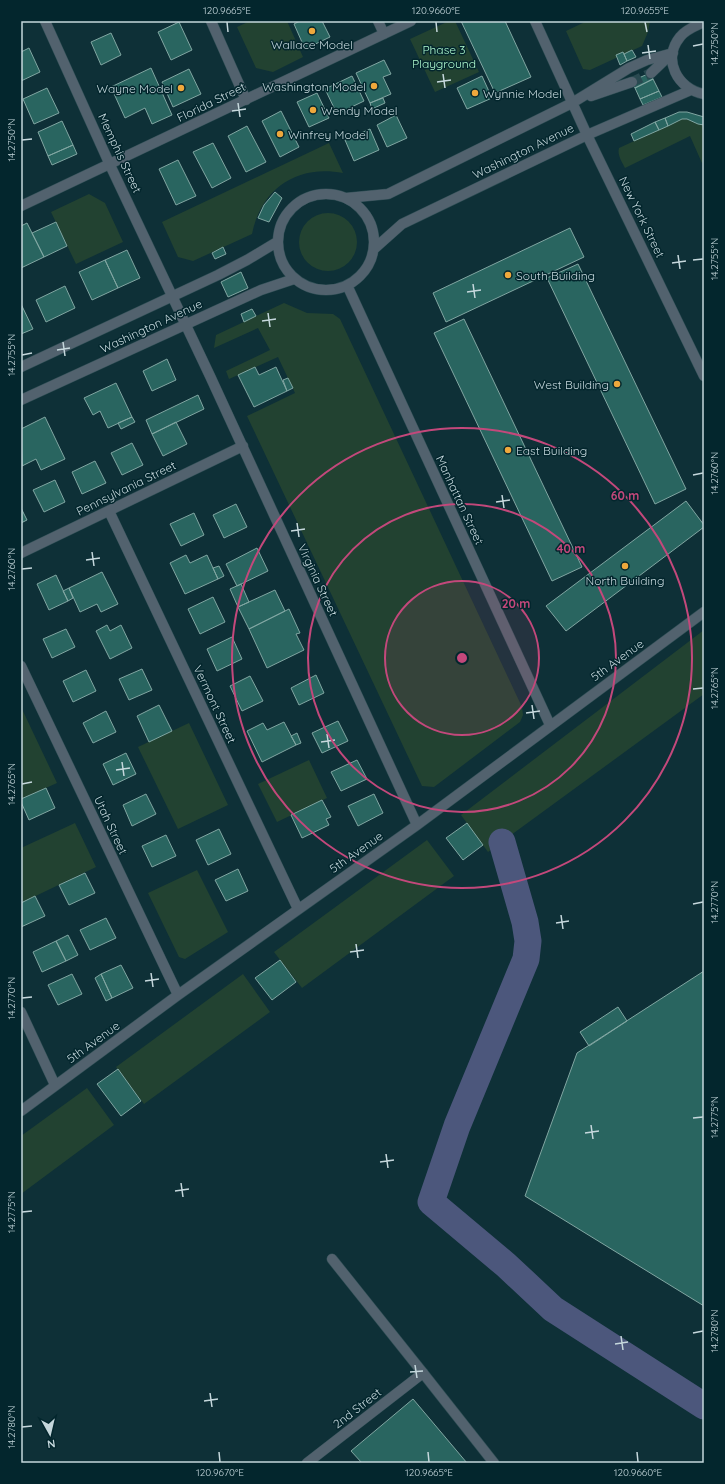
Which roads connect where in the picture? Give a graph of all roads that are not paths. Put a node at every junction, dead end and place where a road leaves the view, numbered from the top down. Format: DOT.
graph roads {
  1 [pos="45,21"];
  2 [pos="211,21"];
  3 [pos="378,21"];
  4 [pos="411,21"];
  5 [pos="534,21"];
  6 [pos="704,22"];
  7 [pos="384,34"];
  8 [pos="673,53"];
  9 [pos="651,73"];
  10 [pos="632,82"];
  11 [pos="691,90"];
  12 [pos="704,94"];
  13 [pos="246,100"];
  14 [pos="572,103"];
  15 [pos="587,135"];
  16 [pos="110,165"];
  17 [pos="346,198"];
  18 [pos="21,206"];
  19 [pos="277,242"];
  20 [pos="374,249"];
  21 [pos="294,279"];
  22 [pos="347,285"];
  23 [pos="173,296"];
  24 [pos="186,324"];
  25 [pos="21,367"];
  26 [pos="704,376"];
  27 [pos="21,400"];
  28 [pos="242,446"];
  29 [pos="108,511"];
  30 [pos="21,553"];
  31 [pos="704,612"];
  32 [pos="21,666"];
  33 [pos="550,725"];
  34 [pos="417,825"];
  35 [pos="298,909"];
  36 [pos="178,995"];
  37 [pos="21,1012"];
  38 [pos="55,1085"];
  39 [pos="21,1111"];
  40 [pos="332,1258"];
  41 [pos="422,1373"];
  42 [pos="307,1463"];
  43 [pos="494,1463"];
  1 -- 16 [label="street, Memphis Street"];
  2 -- 13 [label="street"];
  3 -- 7 [label="street"];
  4 -- 7 [label="street, Florida Street"];
  5 -- 14 [label="street, New York Street"];
  6 -- 8 [label="street"];
  7 -- 13 [label="street, Florida Street"];
  8 -- 9 [label="street"];
  8 -- 11 [label="street"];
  8 -- 14 [label="street, Washington Avenue"];
  10 -- 14 [label="street, Washington Avenue"];
  11 -- 12 [label="street"];
  11 -- 15 [label="street, Washington Avenue"];
  13 -- 16 [label="street, Florida Street"];
  14 -- 15 [label="street, New York Street"];
  14 -- 17 [label="street, Washington Avenue"];
  15 -- 20 [label="street, Washington Avenue"];
  15 -- 26 [label="street, New York Street"];
  16 -- 18 [label="street, Florida Street"];
  16 -- 23 [label="street, Memphis Street"];
  17 -- 19 [label="street"];
  17 -- 20 [label="street"];
  19 -- 21 [label="street"];
  19 -- 23 [label="street, Washington Avenue"];
  20 -- 22 [label="street"];
  21 -- 22 [label="street"];
  21 -- 24 [label="street, Washington Avenue"];
  22 -- 33 [label="street, Manhattan Street"];
  23 -- 24 [label="street, Memphis Street"];
  23 -- 25 [label="street, Washington Avenue"];
  24 -- 27 [label="street, Washington Avenue"];
  24 -- 28 [label="street, Virginia Street"];
  28 -- 29 [label="street, Pennsylvania Street"];
  28 -- 34 [label="street, Virginia Street"];
  29 -- 30 [label="street, Pennsylvania Street"];
  29 -- 35 [label="street, Vermont Street"];
  31 -- 33 [label="street, 5th Avenue"];
  32 -- 36 [label="street, Utah Street"];
  33 -- 34 [label="street, 5th Avenue"];
  34 -- 35 [label="street, 5th Avenue"];
  35 -- 36 [label="street, 5th Avenue"];
  36 -- 38 [label="street, 5th Avenue"];
  37 -- 38 [label="street"];
  38 -- 39 [label="street, 5th Avenue"];
  40 -- 41 [label="street"];
  41 -- 42 [label="street, 2nd Street"];
  41 -- 43 [label="street"];
}
